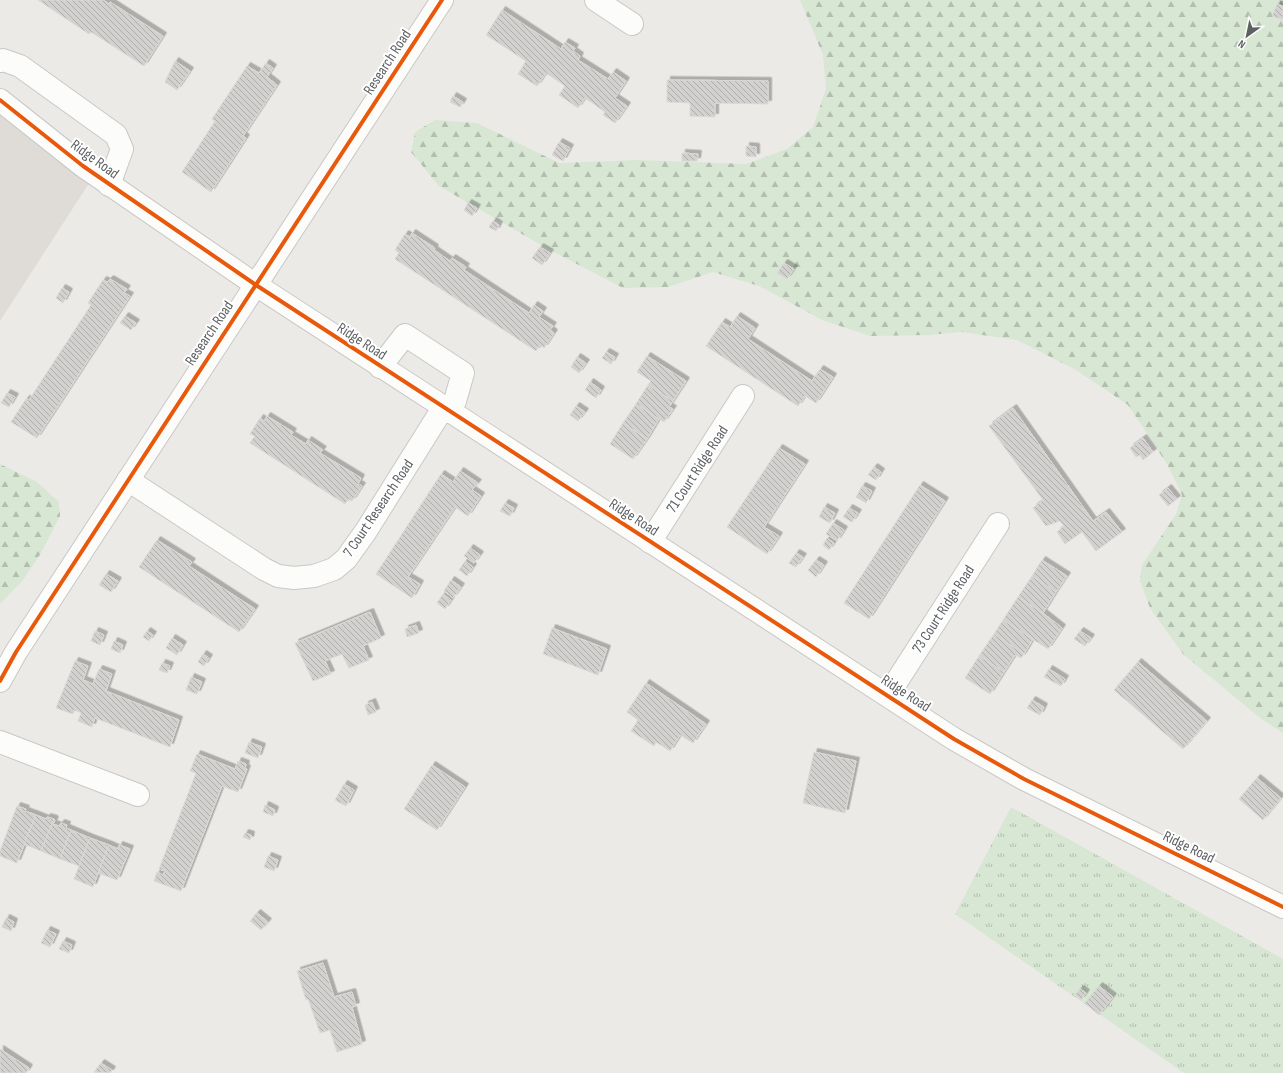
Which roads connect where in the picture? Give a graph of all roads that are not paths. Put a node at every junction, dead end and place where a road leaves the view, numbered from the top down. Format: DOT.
graph roads {
  1 [pos="442,0"];
  2 [pos="596,0"];
  3 [pos="632,24"];
  4 [pos="0,61"];
  5 [pos="0,100"];
  6 [pos="109,185"];
  7 [pos="256,285"];
  8 [pos="380,367"];
  9 [pos="744,396"];
  10 [pos="446,410"];
  11 [pos="128,480"];
  12 [pos="998,524"];
  13 [pos="650,542"];
  14 [pos="0,681"];
  15 [pos="888,695"];
  16 [pos="0,742"];
  17 [pos="138,795"];
  18 [pos="1283,907"];
  1 -- 7 [label="street, Research Road"];
  2 -- 3 [label="street"];
  4 -- 6 [label="street"];
  5 -- 6 [label="street, Ridge Road"];
  6 -- 7 [label="street, Ridge Road"];
  7 -- 8 [label="street, Ridge Road"];
  7 -- 11 [label="street, Research Road"];
  8 -- 10 [label="street, Ridge Road"];
  8 -- 10 [label="street, 7 Court Research Road"];
  9 -- 13 [label="street, 71 Court Ridge Road"];
  10 -- 11 [label="street, 7 Court Research Road"];
  10 -- 13 [label="street, Ridge Road"];
  11 -- 14 [label="street, Research Road"];
  12 -- 15 [label="street, 73 Court Ridge Road"];
  13 -- 15 [label="street, Ridge Road"];
  15 -- 18 [label="street, Ridge Road"];
  16 -- 17 [label="street"];
}
